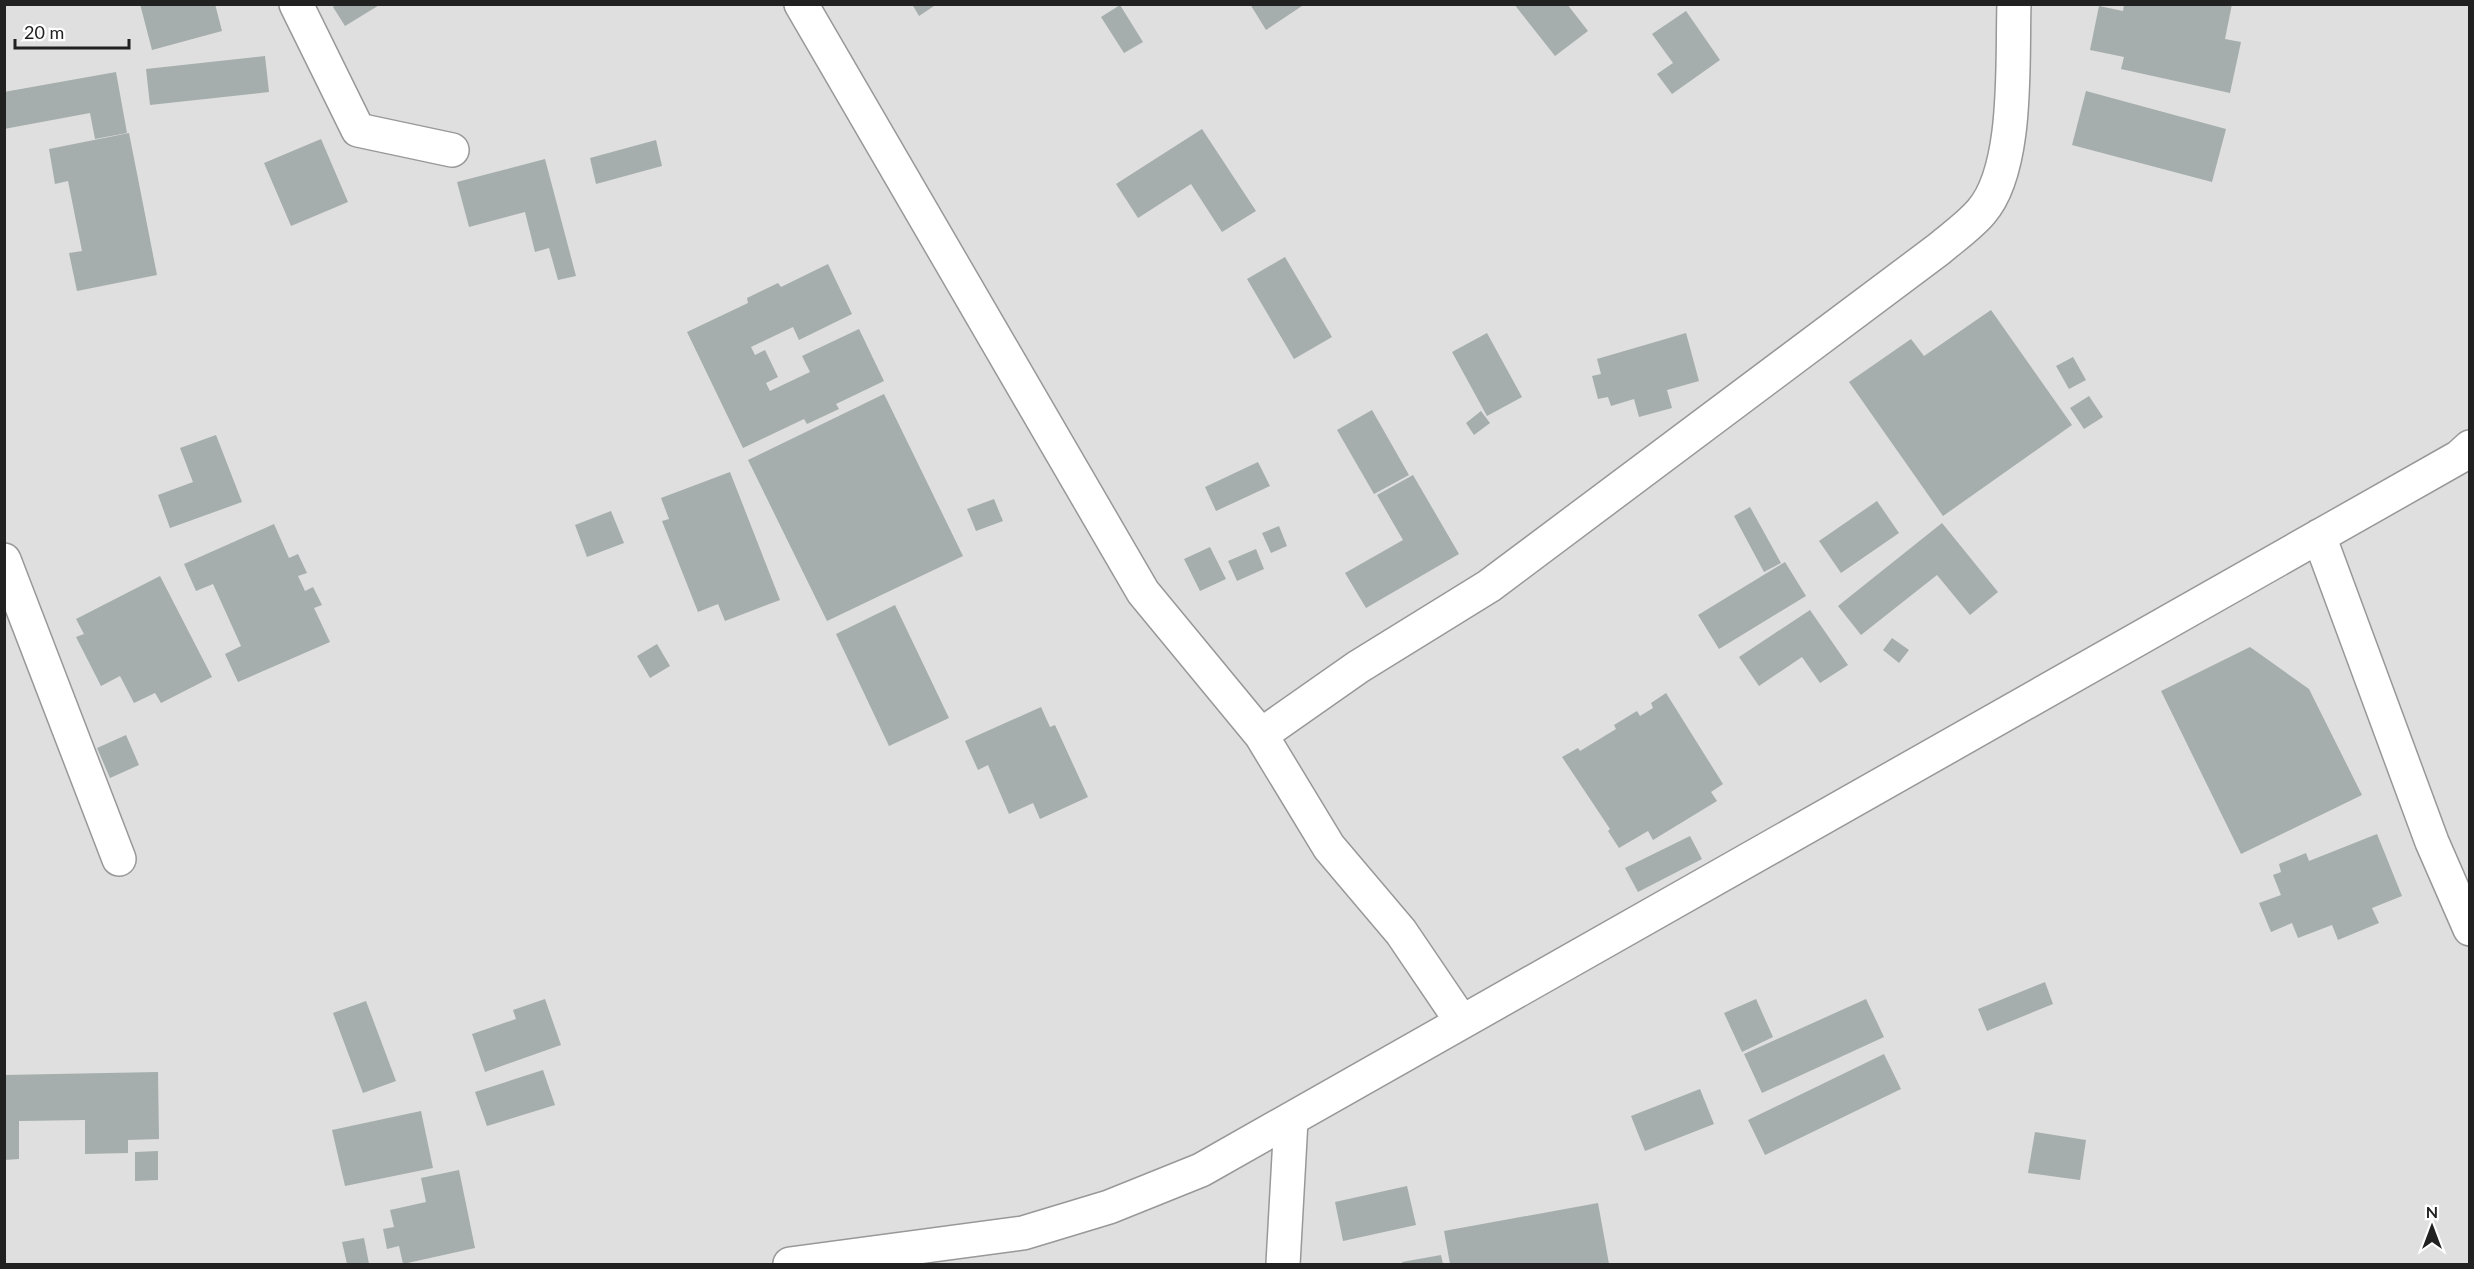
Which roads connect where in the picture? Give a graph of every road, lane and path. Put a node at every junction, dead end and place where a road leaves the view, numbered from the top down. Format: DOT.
graph roads {
  1 [pos="296,4"];
  2 [pos="801,4"];
  3 [pos="2014,4"];
  4 [pos="452,150"];
  5 [pos="2469,447"];
  6 [pos="2319,536"];
  7 [pos="4,560"];
  8 [pos="1261,735"];
  9 [pos="119,859"];
  10 [pos="2469,929"];
  11 [pos="1462,1022"];
  12 [pos="1291,1120"];
  13 [pos="790,1264"];
  14 [pos="1283,1264"];
  1 -- 4 [label="street"];
  2 -- 8 [label="street"];
  3 -- 8 [label="street"];
  5 -- 6 [label="street"];
  6 -- 10 [label="street"];
  6 -- 11 [label="street"];
  7 -- 9 [label="street"];
  8 -- 11 [label="street"];
  11 -- 12 [label="street"];
  12 -- 13 [label="street"];
  12 -- 14 [label="street"];
}
